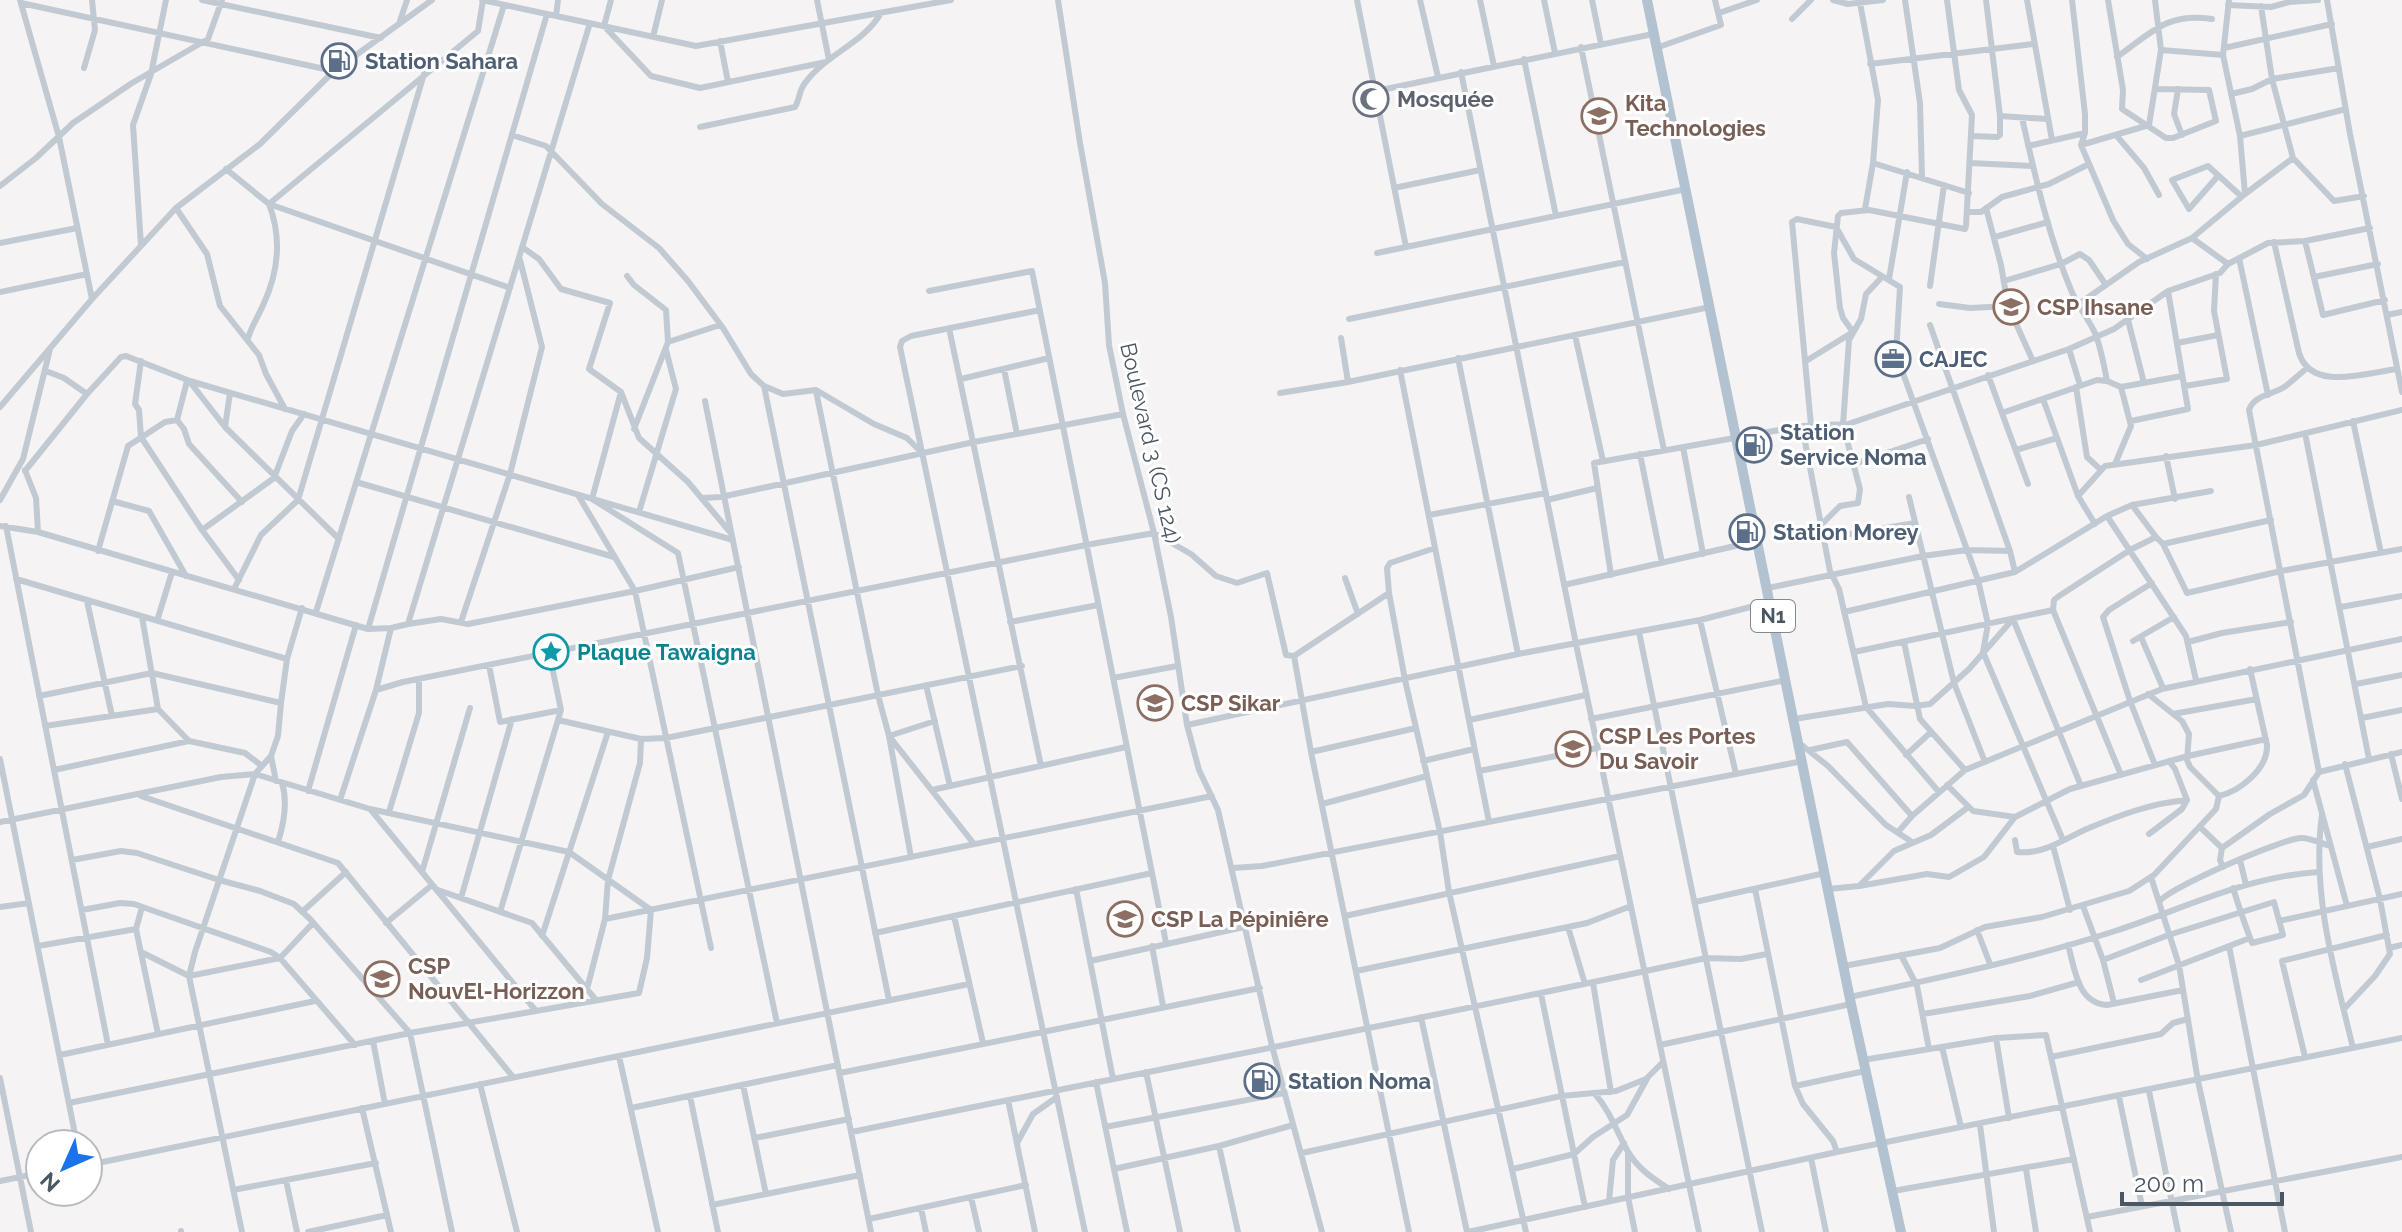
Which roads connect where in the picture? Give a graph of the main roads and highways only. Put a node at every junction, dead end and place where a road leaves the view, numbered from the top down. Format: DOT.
graph roads {
  1 [pos="1647,0"];
  2 [pos="1901,1232"];
  1 -- 2 [label="main road, N1"];
}
